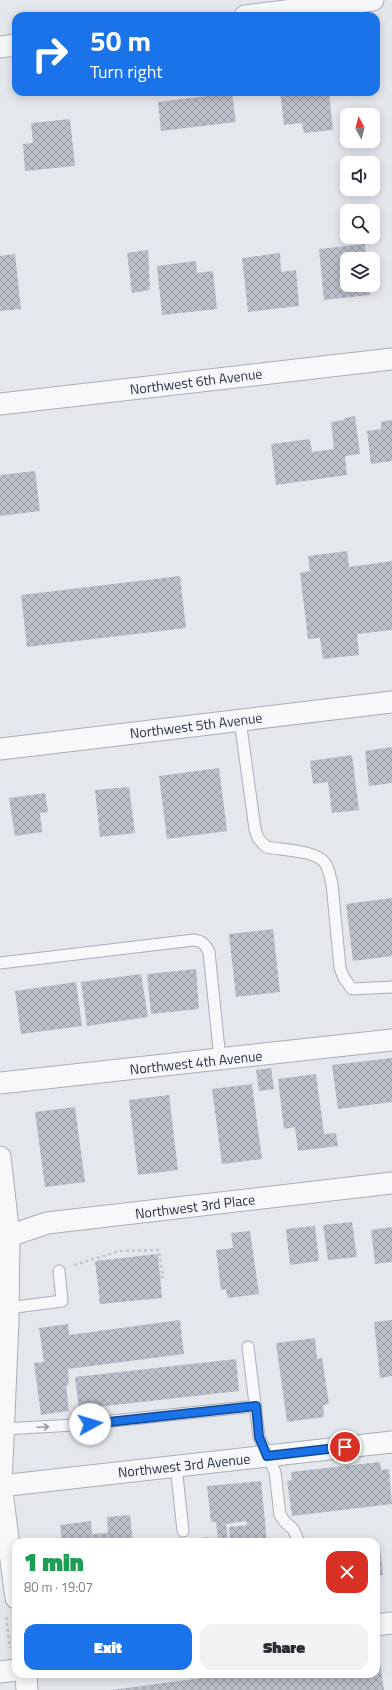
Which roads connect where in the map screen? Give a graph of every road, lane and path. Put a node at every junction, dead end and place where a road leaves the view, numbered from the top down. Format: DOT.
graph roads {
  1 [pos="373,0"];
  2 [pos="277,12"];
  3 [pos="12,46"];
  4 [pos="0,47"];
  5 [pos="392,358"];
  6 [pos="0,404"];
  7 [pos="392,702"];
  8 [pos="240,720"];
  9 [pos="0,749"];
  10 [pos="0,963"];
  11 [pos="392,987"];
  12 [pos="392,1040"];
  13 [pos="220,1059"];
  14 [pos="0,1083"];
  15 [pos="0,1158"];
  16 [pos="392,1183"];
  17 [pos="4,1237"];
  18 [pos="59,1271"];
  19 [pos="160,1277"];
  20 [pos="8,1308"];
  21 [pos="248,1347"];
  22 [pos="3,1392"];
  23 [pos="256,1406"];
  24 [pos="4,1428"];
  25 [pos="392,1442"];
  26 [pos="267,1456"];
  27 [pos="176,1466"];
  28 [pos="1,1485"];
  29 [pos="184,1531"];
  30 [pos="297,1538"];
  31 [pos="11,1607"];
  32 [pos="392,1623"];
  33 [pos="380,1624"];
  34 [pos="12,1628"];
  35 [pos="19,1678"];
  36 [pos="28,1690"];
  1 -- 2 [label="street"];
  3 -- 4 [label="street"];
  5 -- 6 [label="street, Northwest 6th Avenue"];
  7 -- 8 [label="street, Northwest 5th Avenue"];
  8 -- 9 [label="street, Northwest 5th Avenue"];
  8 -- 11 [label="lane"];
  10 -- 13 [label="lane"];
  12 -- 13 [label="street, Northwest 4th Avenue"];
  13 -- 14 [label="street, Northwest 4th Avenue"];
  15 -- 17 [label="street"];
  16 -- 17 [label="street, Northwest 3rd Place"];
  17 -- 20 [label="street"];
  18 -- 19 [label="path"];
  18 -- 20 [label="lane"];
  20 -- 22 [label="street"];
  21 -- 23 [label="lane"];
  22 -- 24 [label="street"];
  24 -- 23 [label="lane, one-way"];
  23 -- 26 [label="lane"];
  24 -- 28 [label="street"];
  25 -- 26 [label="street, Northwest 3rd Avenue"];
  26 -- 27 [label="street, Northwest 3rd Avenue"];
  26 -- 30 [label="lane"];
  27 -- 28 [label="street, Northwest 3rd Avenue"];
  27 -- 29 [label="lane"];
  28 -- 31 [label="street"];
  31 -- 34 [label="path"];
  32 -- 33 [label="street"];
  35 -- 36 [label="street"];
}
